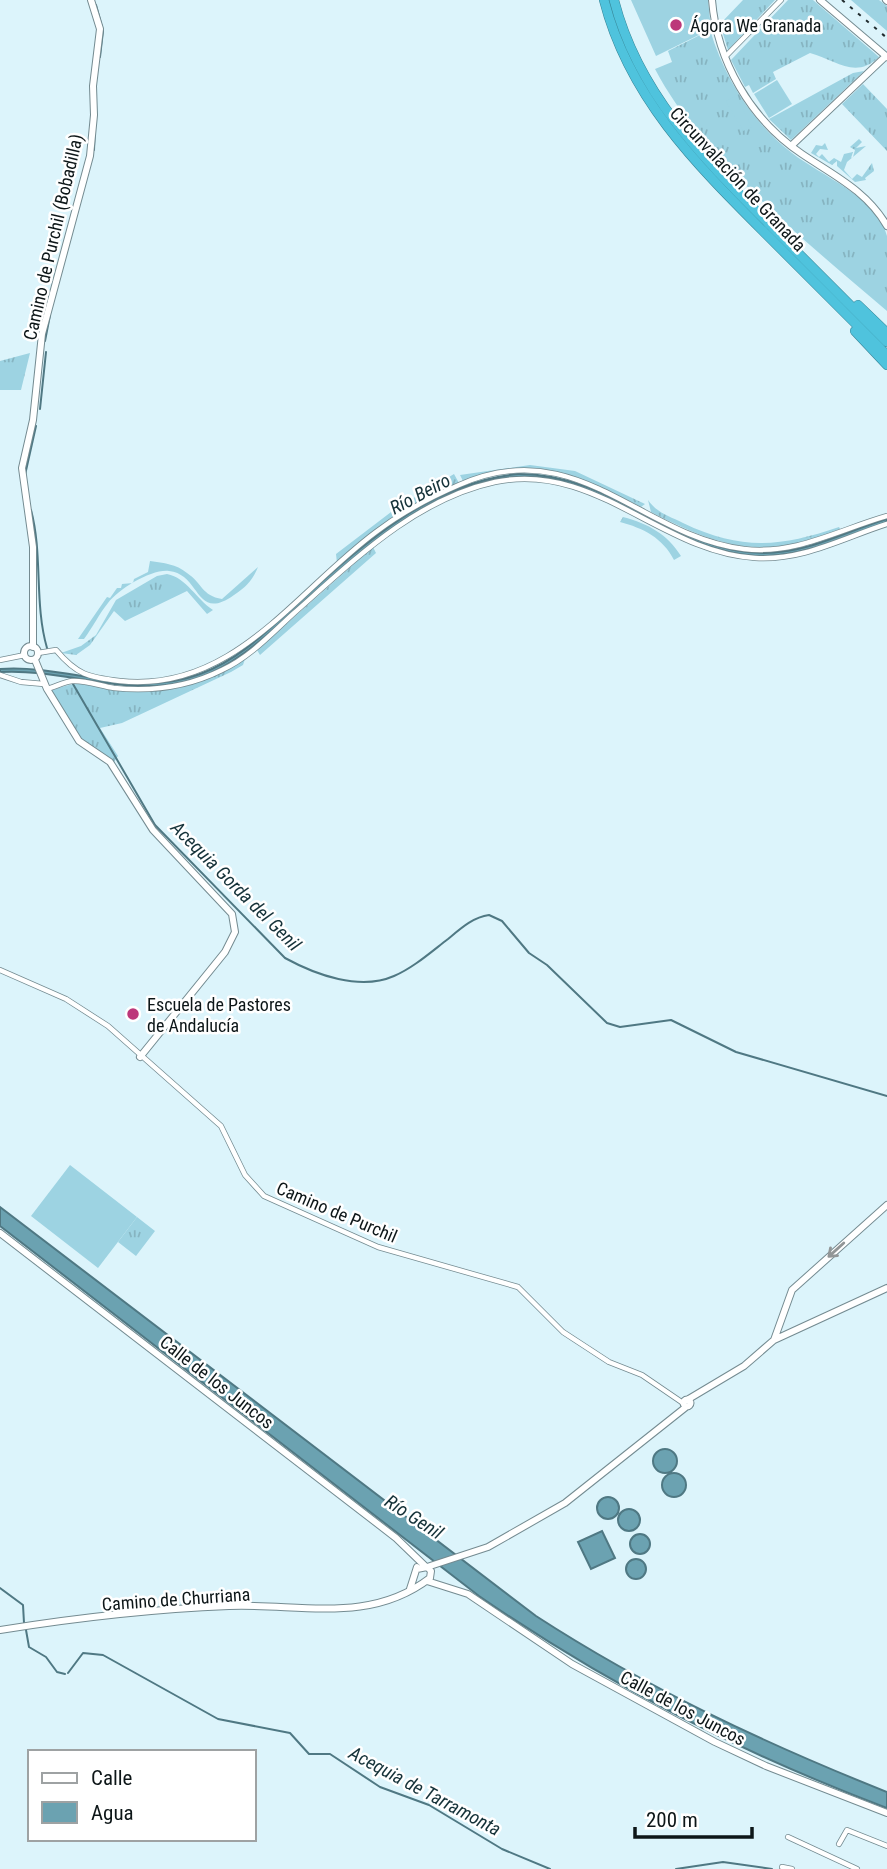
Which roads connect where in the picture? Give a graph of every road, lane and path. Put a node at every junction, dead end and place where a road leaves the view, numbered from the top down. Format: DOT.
graph roads {
  1 [pos="91,0"];
  2 [pos="604,0"];
  3 [pos="614,0"];
  4 [pos="712,0"];
  5 [pos="781,0"];
  6 [pos="820,0"];
  7 [pos="887,56"];
  8 [pos="724,57"];
  9 [pos="791,146"];
  10 [pos="886,222"];
  11 [pos="831,286"];
  12 [pos="838,307"];
  13 [pos="887,333"];
  14 [pos="887,342"];
  15 [pos="887,355"];
  16 [pos="887,365"];
  17 [pos="887,516"];
  18 [pos="887,524"];
  19 [pos="33,646"];
  20 [pos="38,653"];
  21 [pos="25,655"];
  22 [pos="0,660"];
  23 [pos="35,660"];
  24 [pos="0,675"];
  25 [pos="46,687"];
  26 [pos="0,970"];
  27 [pos="140,1057"];
  28 [pos="887,1205"];
  29 [pos="0,1233"];
  30 [pos="887,1288"];
  31 [pos="774,1340"];
  32 [pos="686,1403"];
  33 [pos="414,1555"];
  34 [pos="438,1565"];
  35 [pos="426,1566"];
  36 [pos="417,1569"];
  37 [pos="416,1577"];
  38 [pos="428,1578"];
  39 [pos="409,1591"];
  40 [pos="0,1630"];
  41 [pos="887,1813"];
  42 [pos="788,1837"];
  43 [pos="839,1844"];
  44 [pos="887,1846"];
  45 [pos="782,1867"];
  46 [pos="792,1869"];
  47 [pos="858,1869"];
  1 -- 19 [label="street, Camino de Purchil (Bobadilla)"];
  2 -- 12 [label="highway, Circunvalación de Granada"];
  3 -- 11 [label="highway, Circunvalación de Granada"];
  4 -- 8 [label="street"];
  5 -- 8 [label="street"];
  6 -- 7 [label="street"];
  7 -- 9 [label="street"];
  8 -- 9 [label="street"];
  9 -- 10 [label="street"];
  11 -- 13 [label="highway"];
  11 -- 14 [label="highway, Circunvalación de Granada"];
  12 -- 15 [label="highway, Circunvalación de Granada"];
  12 -- 16 [label="highway"];
  17 -- 20 [label="street"];
  18 -- 25 [label="street"];
  19 -- 20 [label="street"];
  19 -- 21 [label="street"];
  20 -- 23 [label="street"];
  21 -- 22 [label="street"];
  21 -- 23 [label="street"];
  23 -- 25 [label="street"];
  24 -- 25 [label="street"];
  25 -- 27 [label="street"];
  26 -- 27 [label="street, Camino de Purchil"];
  27 -- 32 [label="street, Camino de Purchil"];
  28 -- 31 [label="street, one-way"];
  29 -- 33 [label="street, Calle de los Juncos"];
  30 -- 31 [label="street"];
  31 -- 32 [label="street"];
  32 -- 34 [label="street, Camino de Churriana"];
  33 -- 35 [label="street, Calle de los Juncos"];
  33 -- 36 [label="street"];
  34 -- 35 [label="street, Camino de Churriana"];
  34 -- 38 [label="street, Camino de Churriana"];
  35 -- 36 [label="street, Camino de Churriana"];
  35 -- 38 [label="street, Calle de los Juncos"];
  36 -- 37 [label="street"];
  37 -- 38 [label="street, Calle de los Juncos"];
  37 -- 39 [label="street"];
  38 -- 39 [label="street, Camino de Churriana"];
  38 -- 41 [label="street, Calle de los Juncos"];
  39 -- 40 [label="street, Camino de Churriana"];
  42 -- 47 [label="street"];
  43 -- 44 [label="street"];
  45 -- 46 [label="street"];
}
